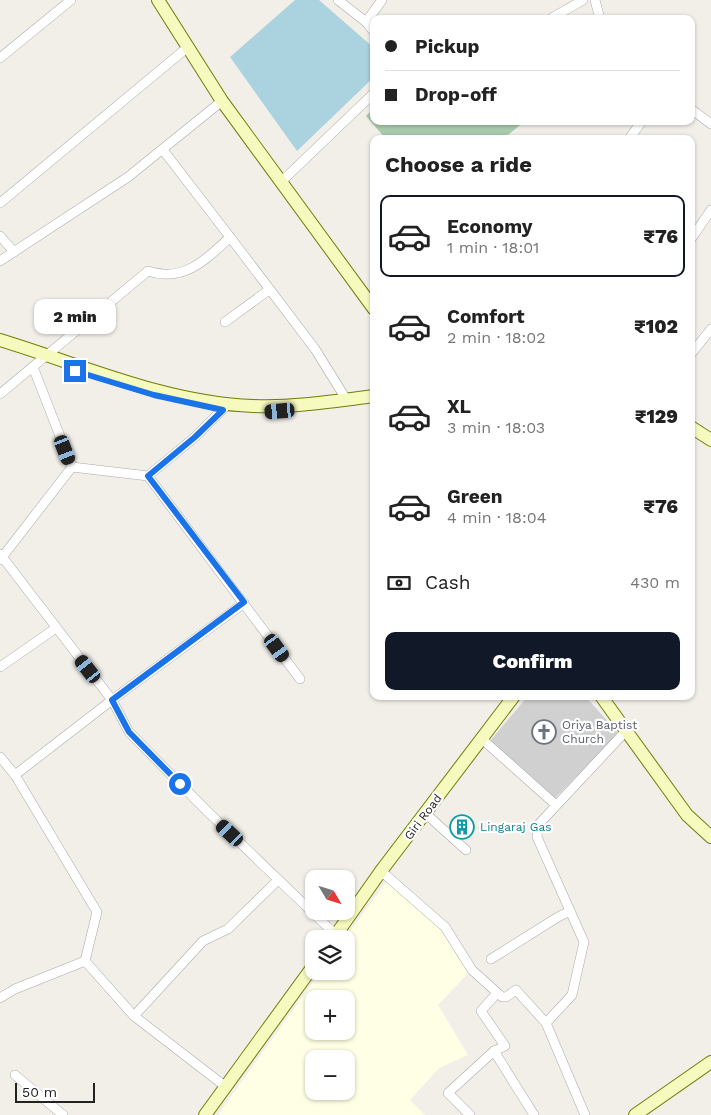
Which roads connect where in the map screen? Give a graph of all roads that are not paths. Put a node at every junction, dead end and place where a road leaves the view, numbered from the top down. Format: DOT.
graph roads {
  1 [pos="71,0"];
  2 [pos="158,0"];
  3 [pos="338,0"];
  4 [pos="382,0"];
  5 [pos="583,0"];
  6 [pos="595,0"];
  7 [pos="371,15"];
  8 [pos="557,15"];
  9 [pos="599,15"];
  10 [pos="370,16"];
  11 [pos="366,22"];
  12 [pos="370,27"];
  13 [pos="188,47"];
  14 [pos="0,58"];
  15 [pos="370,97"];
  16 [pos="222,101"];
  17 [pos="695,112"];
  18 [pos="711,124"];
  19 [pos="163,150"];
  20 [pos="281,182"];
  21 [pos="0,203"];
  22 [pos="711,210"];
  23 [pos="695,233"];
  24 [pos="0,236"];
  25 [pos="230,237"];
  26 [pos="14,252"];
  27 [pos="0,261"];
  28 [pos="270,290"];
  29 [pos="370,302"];
  30 [pos="225,322"];
  31 [pos="711,329"];
  32 [pos="0,340"];
  33 [pos="0,348"];
  34 [pos="695,349"];
  35 [pos="41,360"];
  36 [pos="0,394"];
  37 [pos="370,396"];
  38 [pos="346,399"];
  39 [pos="370,402"];
  40 [pos="225,407"];
  41 [pos="695,429"];
  42 [pos="711,440"];
  43 [pos="72,467"];
  44 [pos="148,476"];
  45 [pos="1,557"];
  46 [pos="244,602"];
  47 [pos="56,628"];
  48 [pos="0,667"];
  49 [pos="300,679"];
  50 [pos="112,700"];
  51 [pos="511,700"];
  52 [pos="604,700"];
  53 [pos="625,732"];
  54 [pos="482,739"];
  55 [pos="0,757"];
  56 [pos="15,775"];
  57 [pos="556,805"];
  58 [pos="425,813"];
  59 [pos="711,836"];
  60 [pos="466,850"];
  61 [pos="382,871"];
  62 [pos="278,880"];
  63 [pos="570,912"];
  64 [pos="327,930"];
  65 [pos="339,930"];
  66 [pos="491,959"];
  67 [pos="85,960"];
  68 [pos="305,977"];
  69 [pos="497,993"];
  70 [pos="0,998"];
  71 [pos="134,1016"];
  72 [pos="546,1023"];
  73 [pos="494,1051"];
  74 [pos="711,1062"];
  75 [pos="14,1075"];
  76 [pos="226,1087"];
  77 [pos="63,1115"];
  78 [pos="206,1115"];
  79 [pos="470,1115"];
  80 [pos="534,1115"];
  81 [pos="586,1115"];
  82 [pos="635,1115"];
  1 -- 14 [label="street"];
  2 -- 13 [label="main road"];
  3 -- 11 [label="street"];
  4 -- 7 [label="street"];
  5 -- 8 [label="street"];
  6 -- 9 [label="street"];
  10 -- 11 [label="street"];
  11 -- 12 [label="street"];
  13 -- 16 [label="main road"];
  13 -- 21 [label="street"];
  15 -- 20 [label="street"];
  16 -- 19 [label="street"];
  16 -- 20 [label="main road"];
  17 -- 18 [label="street"];
  19 -- 25 [label="street"];
  19 -- 26 [label="street"];
  20 -- 29 [label="main road"];
  22 -- 23 [label="street"];
  24 -- 26 [label="street"];
  25 -- 28 [label="street"];
  25 -- 35 [label="street"];
  26 -- 27 [label="street"];
  28 -- 30 [label="street"];
  28 -- 38 [label="street"];
  31 -- 34 [label="street"];
  32 -- 35 [label="main road"];
  33 -- 35 [label="main road"];
  35 -- 36 [label="street"];
  35 -- 40 [label="main road"];
  35 -- 43 [label="street"];
  37 -- 38 [label="main road"];
  38 -- 40 [label="main road"];
  39 -- 40 [label="main road"];
  40 -- 44 [label="street"];
  41 -- 42 [label="main road"];
  43 -- 44 [label="street"];
  43 -- 45 [label="street"];
  44 -- 46 [label="street"];
  45 -- 47 [label="street"];
  46 -- 49 [label="street"];
  46 -- 50 [label="street"];
  47 -- 48 [label="street"];
  47 -- 50 [label="street"];
  50 -- 56 [label="street"];
  50 -- 62 [label="street"];
  51 -- 54 [label="main road, Giri Road"];
  52 -- 53 [label="main road"];
  53 -- 57 [label="street"];
  53 -- 59 [label="main road"];
  54 -- 57 [label="street"];
  54 -- 58 [label="main road, Giri Road"];
  55 -- 56 [label="street"];
  56 -- 67 [label="street"];
  57 -- 63 [label="street"];
  58 -- 60 [label="street"];
  58 -- 61 [label="main road, Giri Road"];
  61 -- 65 [label="main road, Giri Road"];
  61 -- 69 [label="street"];
  62 -- 64 [label="street"];
  62 -- 71 [label="street"];
  63 -- 66 [label="street"];
  63 -- 72 [label="street"];
  67 -- 70 [label="street"];
  67 -- 71 [label="street"];
  68 -- 76 [label="main road"];
  69 -- 72 [label="street"];
  69 -- 73 [label="street"];
  71 -- 76 [label="street"];
  72 -- 81 [label="street"];
  73 -- 79 [label="street"];
  73 -- 80 [label="street"];
  74 -- 82 [label="main road"];
  75 -- 77 [label="street"];
  76 -- 78 [label="main road"];
}
